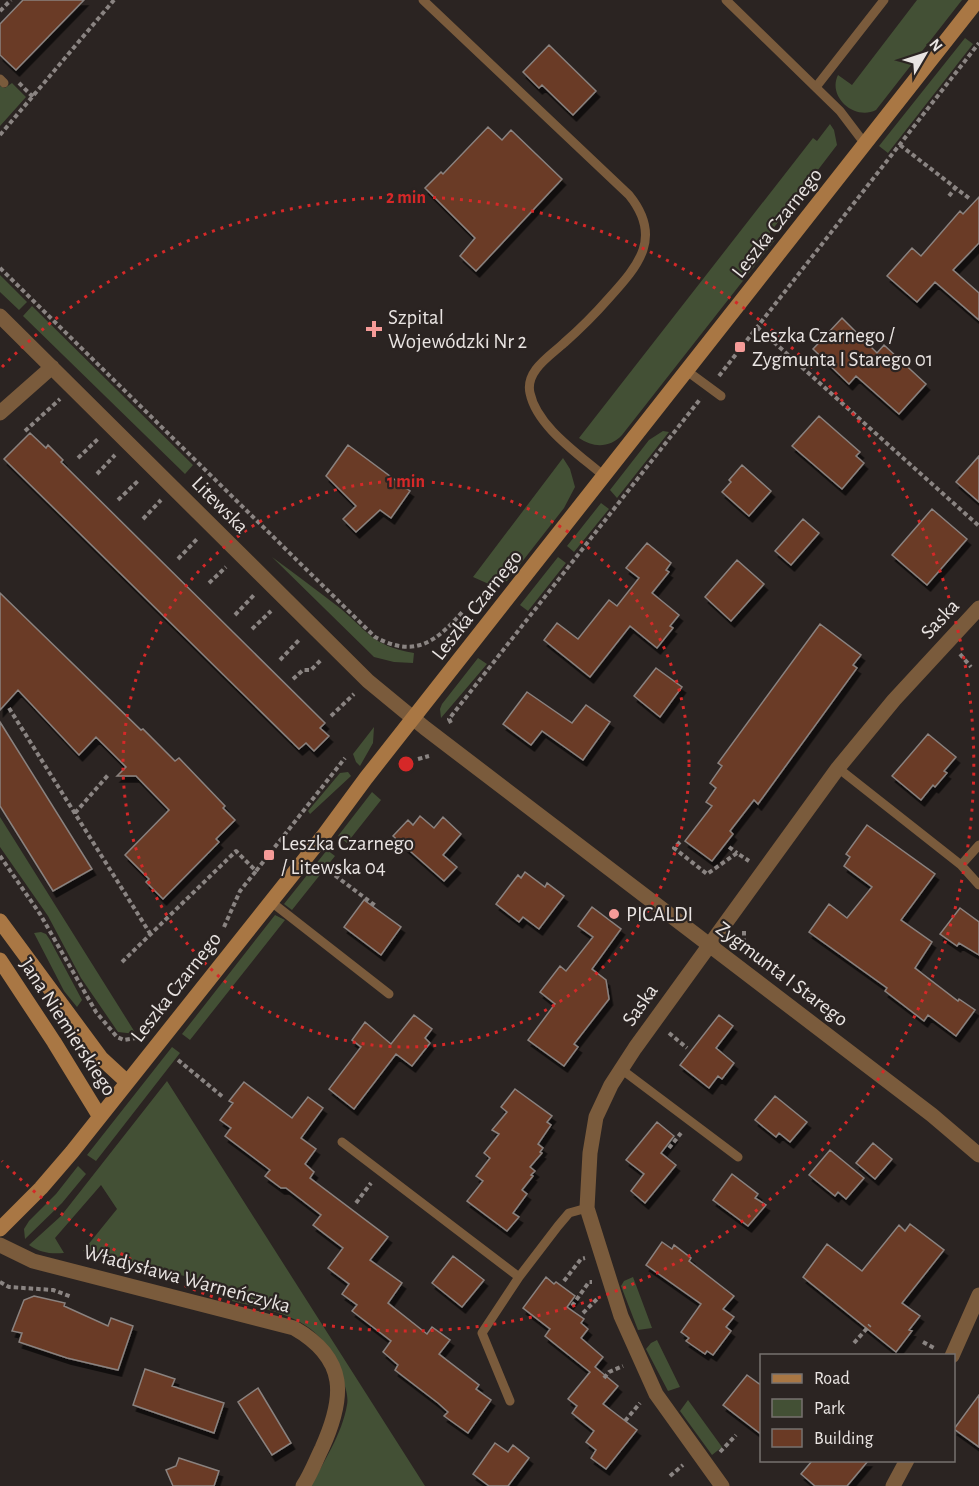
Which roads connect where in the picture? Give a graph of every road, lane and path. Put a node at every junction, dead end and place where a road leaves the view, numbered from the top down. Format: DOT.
graph roads {
  1 [pos="11,0"];
  2 [pos="114,0"];
  3 [pos="423,0"];
  4 [pos="726,0"];
  5 [pos="884,0"];
  6 [pos="978,0"];
  7 [pos="0,11"];
  8 [pos="979,43"];
  9 [pos="816,87"];
  10 [pos="0,135"];
  11 [pos="865,144"];
  12 [pos="900,144"];
  13 [pos="956,187"];
  14 [pos="949,196"];
  15 [pos="970,200"];
  16 [pos="802,225"];
  17 [pos="822,242"];
  18 [pos="0,268"];
  19 [pos="0,316"];
  20 [pos="758,327"];
  21 [pos="52,367"];
  22 [pos="687,371"];
  23 [pos="709,387"];
  24 [pos="73,388"];
  25 [pos="721,396"];
  26 [pos="0,413"];
  27 [pos="111,426"];
  28 [pos="25,431"];
  29 [pos="128,442"];
  30 [pos="78,458"];
  31 [pos="152,467"];
  32 [pos="97,474"];
  33 [pos="605,477"];
  34 [pos="173,488"];
  35 [pos="118,500"];
  36 [pos="143,519"];
  37 [pos="211,525"];
  38 [pos="979,526"];
  39 [pos="178,559"];
  40 [pos="267,581"];
  41 [pos="284,598"];
  42 [pos="979,608"];
  43 [pos="464,610"];
  44 [pos="235,615"];
  45 [pos="313,627"];
  46 [pos="252,629"];
  47 [pos="333,646"];
  48 [pos="280,660"];
  49 [pos="293,679"];
  50 [pos="368,681"];
  51 [pos="9,708"];
  52 [pos="331,716"];
  53 [pos="414,719"];
  54 [pos="455,729"];
  55 [pos="345,758"];
  56 [pos="838,768"];
  57 [pos="109,774"];
  58 [pos="75,813"];
  59 [pos="680,842"];
  60 [pos="979,845"];
  61 [pos="729,847"];
  62 [pos="737,853"];
  63 [pos="0,856"];
  64 [pos="753,864"];
  65 [pos="962,865"];
  66 [pos="329,871"];
  67 [pos="979,885"];
  68 [pos="270,901"];
  69 [pos="377,907"];
  70 [pos="0,921"];
  71 [pos="151,935"];
  72 [pos="709,945"];
  73 [pos="0,960"];
  74 [pos="122,962"];
  75 [pos="389,994"];
  76 [pos="142,1035"];
  77 [pos="178,1060"];
  78 [pos="621,1069"];
  79 [pos="127,1082"];
  80 [pos="223,1097"];
  81 [pos="100,1117"];
  82 [pos="342,1142"];
  83 [pos="979,1155"];
  84 [pos="738,1157"];
  85 [pos="380,1171"];
  86 [pos="356,1203"];
  87 [pos="587,1208"];
  88 [pos="0,1229"];
  89 [pos="0,1245"];
  90 [pos="587,1257"];
  91 [pos="519,1277"];
  92 [pos="564,1281"];
  93 [pos="594,1281"];
  94 [pos="0,1282"];
  95 [pos="979,1295"];
  96 [pos="72,1297"];
  97 [pos="600,1298"];
  98 [pos="572,1306"];
  99 [pos="583,1313"];
  100 [pos="870,1325"];
  101 [pos="854,1343"];
  102 [pos="953,1354"];
  103 [pos="627,1364"];
  104 [pos="604,1378"];
  105 [pos="645,1400"];
  106 [pos="510,1401"];
  107 [pos="625,1420"];
  108 [pos="688,1461"];
  109 [pos="906,1462"];
  110 [pos="670,1476"];
  111 [pos="303,1486"];
  112 [pos="722,1486"];
  113 [pos="893,1486"];
  1 -- 7 [label="path"];
  2 -- 10 [label="path"];
  3 -- 33 [label="lane"];
  4 -- 9 [label="lane"];
  5 -- 9 [label="lane"];
  6 -- 11 [label="street, Leszka Czarnego"];
  8 -- 12 [label="path"];
  9 -- 11 [label="lane"];
  11 -- 16 [label="street, Leszka Czarnego"];
  12 -- 13 [label="path"];
  12 -- 17 [label="path"];
  13 -- 14 [label="path"];
  13 -- 15 [label="path"];
  16 -- 17 [label="path"];
  16 -- 22 [label="street, Leszka Czarnego"];
  17 -- 20 [label="path"];
  18 -- 43 [label="path"];
  19 -- 21 [label="street, Litewska"];
  20 -- 23 [label="path"];
  20 -- 38 [label="path"];
  21 -- 24 [label="street, Litewska"];
  21 -- 26 [label="street"];
  22 -- 23 [label="lane"];
  22 -- 33 [label="street, Leszka Czarnego"];
  23 -- 25 [label="lane"];
  23 -- 54 [label="path"];
  24 -- 27 [label="street, Litewska"];
  24 -- 28 [label="path"];
  27 -- 29 [label="street, Litewska"];
  27 -- 30 [label="path"];
  29 -- 31 [label="street, Litewska"];
  29 -- 32 [label="path"];
  31 -- 34 [label="street, Litewska"];
  31 -- 35 [label="path"];
  33 -- 53 [label="street, Leszka Czarnego"];
  34 -- 36 [label="path"];
  34 -- 37 [label="street, Litewska"];
  37 -- 39 [label="path"];
  37 -- 40 [label="street, Litewska"];
  40 -- 41 [label="street, Litewska"];
  40 -- 44 [label="path"];
  41 -- 45 [label="street, Litewska"];
  41 -- 46 [label="path"];
  42 -- 56 [label="street, Saska"];
  45 -- 47 [label="street, Litewska"];
  45 -- 48 [label="path"];
  47 -- 49 [label="path"];
  47 -- 50 [label="street, Litewska"];
  50 -- 52 [label="path"];
  50 -- 53 [label="street, Litewska"];
  51 -- 58 [label="path"];
  53 -- 68 [label="street, Leszka Czarnego"];
  53 -- 72 [label="street, Zygmunta I Starego"];
  55 -- 71 [label="path"];
  56 -- 65 [label="lane"];
  56 -- 72 [label="street, Saska"];
  57 -- 58 [label="path"];
  58 -- 71 [label="path"];
  59 -- 62 [label="path"];
  60 -- 65 [label="lane"];
  61 -- 62 [label="path"];
  62 -- 64 [label="path"];
  63 -- 76 [label="path"];
  65 -- 67 [label="lane"];
  66 -- 69 [label="path"];
  68 -- 75 [label="lane"];
  68 -- 79 [label="street, Leszka Czarnego"];
  70 -- 79 [label="street, Jana Niemierskiego"];
  71 -- 74 [label="path"];
  72 -- 78 [label="street, Saska"];
  72 -- 83 [label="street, Zygmunta I Starego"];
  73 -- 81 [label="street, Jana Niemierskiego"];
  77 -- 80 [label="path"];
  78 -- 84 [label="lane"];
  78 -- 87 [label="street, Saska"];
  79 -- 81 [label="street, Leszka Czarnego"];
  81 -- 88 [label="street, Leszka Czarnego"];
  82 -- 85 [label="lane"];
  85 -- 86 [label="path"];
  85 -- 91 [label="lane"];
  87 -- 91 [label="lane"];
  87 -- 112 [label="street, Saska"];
  89 -- 111 [label="street, Władysława Warneńczyka"];
  90 -- 92 [label="path"];
  91 -- 106 [label="lane"];
  93 -- 98 [label="path"];
  94 -- 96 [label="path"];
  95 -- 102 [label="street"];
  97 -- 99 [label="path"];
  100 -- 101 [label="path"];
  103 -- 104 [label="path"];
  105 -- 107 [label="path"];
  108 -- 110 [label="path"];
  109 -- 113 [label="street"];
}
